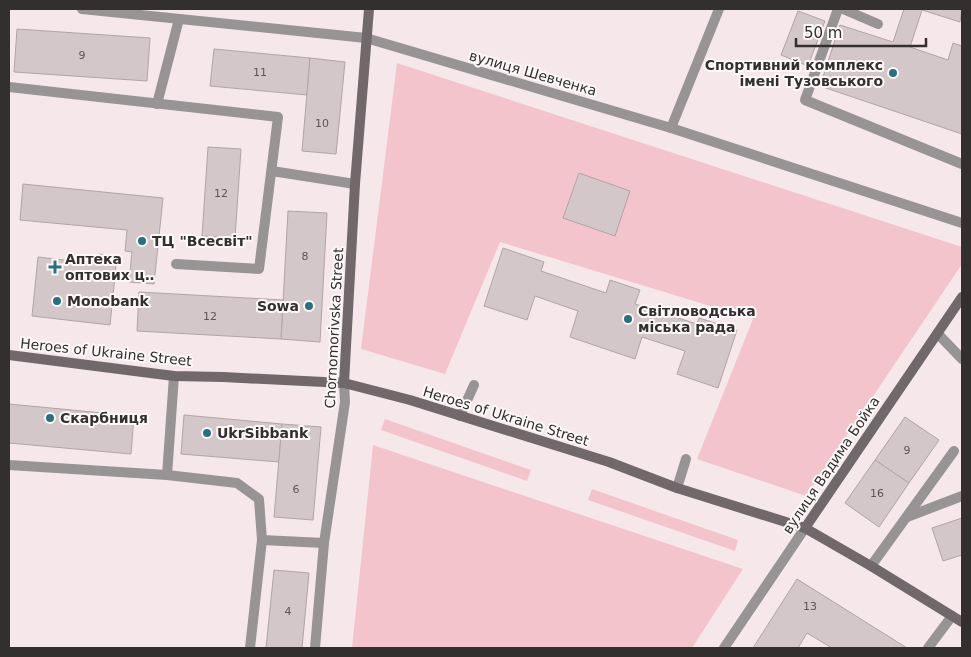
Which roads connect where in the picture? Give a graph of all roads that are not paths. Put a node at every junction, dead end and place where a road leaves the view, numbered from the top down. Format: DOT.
graph roads {
  1 [pos="82,9"];
  2 [pos="369,9"];
  3 [pos="719,9"];
  4 [pos="838,9"];
  5 [pos="843,9"];
  6 [pos="179,19"];
  7 [pos="878,24"];
  8 [pos="366,38"];
  9 [pos="9,88"];
  10 [pos="157,104"];
  11 [pos="671,128"];
  12 [pos="962,164"];
  13 [pos="272,171"];
  14 [pos="355,184"];
  15 [pos="962,223"];
  16 [pos="176,264"];
  17 [pos="962,297"];
  18 [pos="938,334"];
  19 [pos="9,355"];
  20 [pos="962,359"];
  21 [pos="174,376"];
  22 [pos="344,383"];
  23 [pos="474,385"];
  24 [pos="460,416"];
  25 [pos="954,451"];
  26 [pos="686,459"];
  27 [pos="9,465"];
  28 [pos="167,475"];
  29 [pos="677,488"];
  30 [pos="962,496"];
  31 [pos="906,518"];
  32 [pos="804,528"];
  33 [pos="262,540"];
  34 [pos="324,543"];
  35 [pos="872,566"];
  36 [pos="952,616"];
  37 [pos="962,622"];
  38 [pos="250,648"];
  39 [pos="315,648"];
  40 [pos="724,648"];
  41 [pos="928,648"];
  1 -- 6 [label="street, вулиця Шевченка"];
  2 -- 8 [label="main road, Chornomorivska Street"];
  3 -- 11 [label="street"];
  4 -- 12 [label="street"];
  5 -- 7 [label="street"];
  6 -- 8 [label="street, вулиця Шевченка"];
  6 -- 10 [label="street"];
  8 -- 11 [label="street, вулиця Шевченка"];
  8 -- 14 [label="main road, Chornomorivska Street"];
  9 -- 10 [label="street"];
  10 -- 13 [label="street"];
  11 -- 15 [label="street, вулиця Шевченка"];
  13 -- 14 [label="street"];
  13 -- 16 [label="street"];
  14 -- 22 [label="main road, Chornomorivska Street"];
  17 -- 18 [label="main road, вулиця Вадима Бойка"];
  18 -- 20 [label="street"];
  18 -- 32 [label="main road, вулиця Вадима Бойка"];
  19 -- 21 [label="main road, Heroes of Ukraine Street"];
  21 -- 22 [label="main road, Heroes of Ukraine Street"];
  21 -- 28 [label="street"];
  22 -- 24 [label="main road, Heroes of Ukraine Street"];
  22 -- 34 [label="street, Chornomorivska Street"];
  23 -- 24 [label="street"];
  24 -- 29 [label="main road, Heroes of Ukraine Street"];
  25 -- 31 [label="street"];
  26 -- 29 [label="street"];
  27 -- 28 [label="street"];
  28 -- 33 [label="street"];
  29 -- 32 [label="main road, Heroes of Ukraine Street"];
  30 -- 31 [label="street"];
  31 -- 35 [label="street"];
  32 -- 35 [label="main road, Heroes of Ukraine Street"];
  32 -- 40 [label="street, вулиця Вадима Бойка"];
  33 -- 34 [label="street"];
  33 -- 38 [label="street"];
  34 -- 39 [label="street, Chornomorivska Street"];
  35 -- 36 [label="main road, Heroes of Ukraine Street"];
  36 -- 37 [label="main road, Heroes of Ukraine Street"];
  36 -- 41 [label="street"];
}
